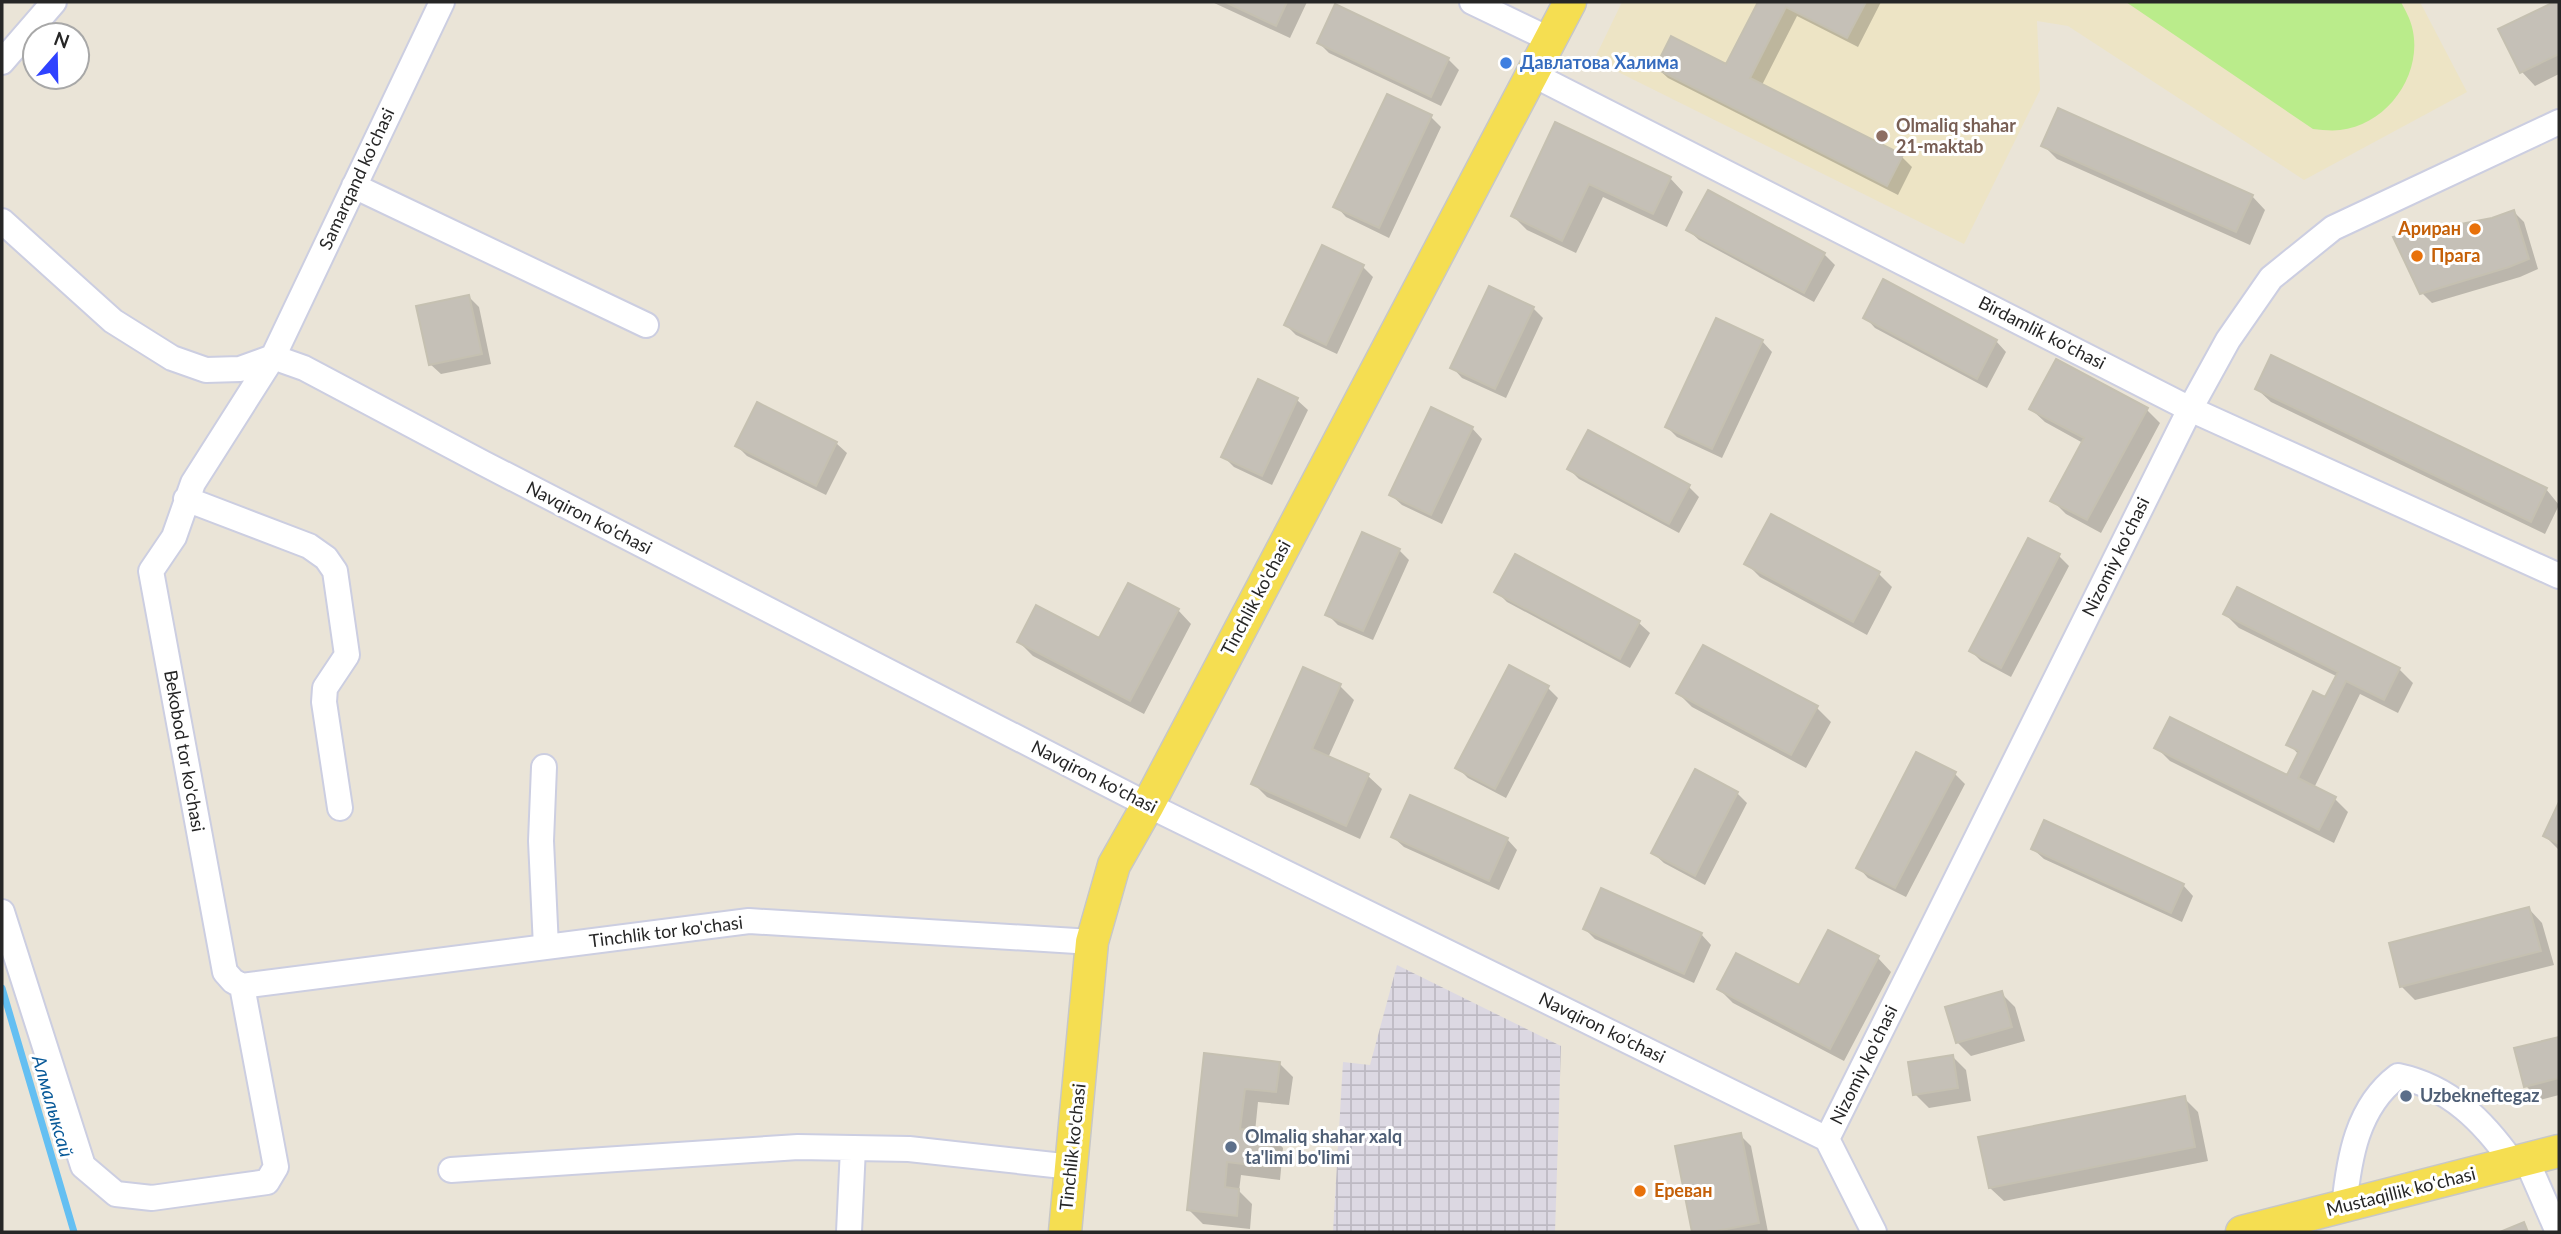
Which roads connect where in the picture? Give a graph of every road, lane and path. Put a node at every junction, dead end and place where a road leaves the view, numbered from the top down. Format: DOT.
graph roads {
  1 [pos="54,2"];
  2 [pos="442,2"];
  3 [pos="1472,2"];
  4 [pos="1570,2"];
  5 [pos="1551,40"];
  6 [pos="2,62"];
  7 [pos="1532,74"];
  8 [pos="2559,122"];
  9 [pos="354,186"];
  10 [pos="2,221"];
  11 [pos="646,325"];
  12 [pos="273,357"];
  13 [pos="2190,409"];
  14 [pos="186,499"];
  15 [pos="2559,576"];
  16 [pos="544,766"];
  17 [pos="1148,805"];
  18 [pos="340,808"];
  19 [pos="2,912"];
  20 [pos="1092,942"];
  21 [pos="546,947"];
  22 [pos="242,986"];
  23 [pos="1827,1139"];
  24 [pos="853,1148"];
  25 [pos="2559,1151"];
  26 [pos="2520,1161"];
  27 [pos="1072,1167"];
  28 [pos="451,1170"];
  29 [pos="2344,1207"];
  30 [pos="849,1232"];
  31 [pos="1065,1232"];
  32 [pos="1874,1232"];
  33 [pos="2242,1232"];
  34 [pos="2558,1232"];
  1 -- 6 [label="street"];
  2 -- 9 [label="street, Samarqand ko'chasi"];
  3 -- 5 [label="street"];
  4 -- 5 [label="main road, Tinchlik ko'chasi"];
  5 -- 7 [label="main road, Tinchlik ko'chasi"];
  7 -- 13 [label="street, Birdamlik ko'chasi"];
  7 -- 17 [label="main road, Tinchlik ko'chasi"];
  8 -- 13 [label="street, Nizomiy ko'chasi"];
  9 -- 11 [label="street"];
  9 -- 12 [label="street, Samarqand ko'chasi"];
  10 -- 12 [label="street"];
  12 -- 14 [label="street, Bekobod tor ko'chasi"];
  12 -- 17 [label="street, Navqiron ko'chasi"];
  13 -- 15 [label="street, Birdamlik ko'chasi"];
  13 -- 23 [label="street, Nizomiy ko'chasi"];
  14 -- 18 [label="street"];
  14 -- 22 [label="street, Bekobod tor ko'chasi"];
  16 -- 21 [label="street"];
  17 -- 20 [label="main road, Tinchlik ko'chasi"];
  17 -- 23 [label="street, Navqiron ko'chasi"];
  19 -- 22 [label="street, Bekobod tor ko'chasi"];
  20 -- 21 [label="street, Tinchlik tor ko'chasi"];
  20 -- 27 [label="main road, Tinchlik ko'chasi"];
  21 -- 22 [label="street, Tinchlik tor ko'chasi"];
  23 -- 32 [label="street"];
  24 -- 27 [label="street"];
  24 -- 28 [label="street"];
  24 -- 30 [label="street"];
  25 -- 26 [label="main road, Mustaqillik koʻchasi"];
  26 -- 29 [label="main road, Mustaqillik koʻchasi"];
  26 -- 29 [label="street"];
  26 -- 34 [label="street"];
  27 -- 31 [label="main road, Tinchlik ko'chasi"];
  29 -- 33 [label="main road, Mustaqillik koʻchasi"];
}
